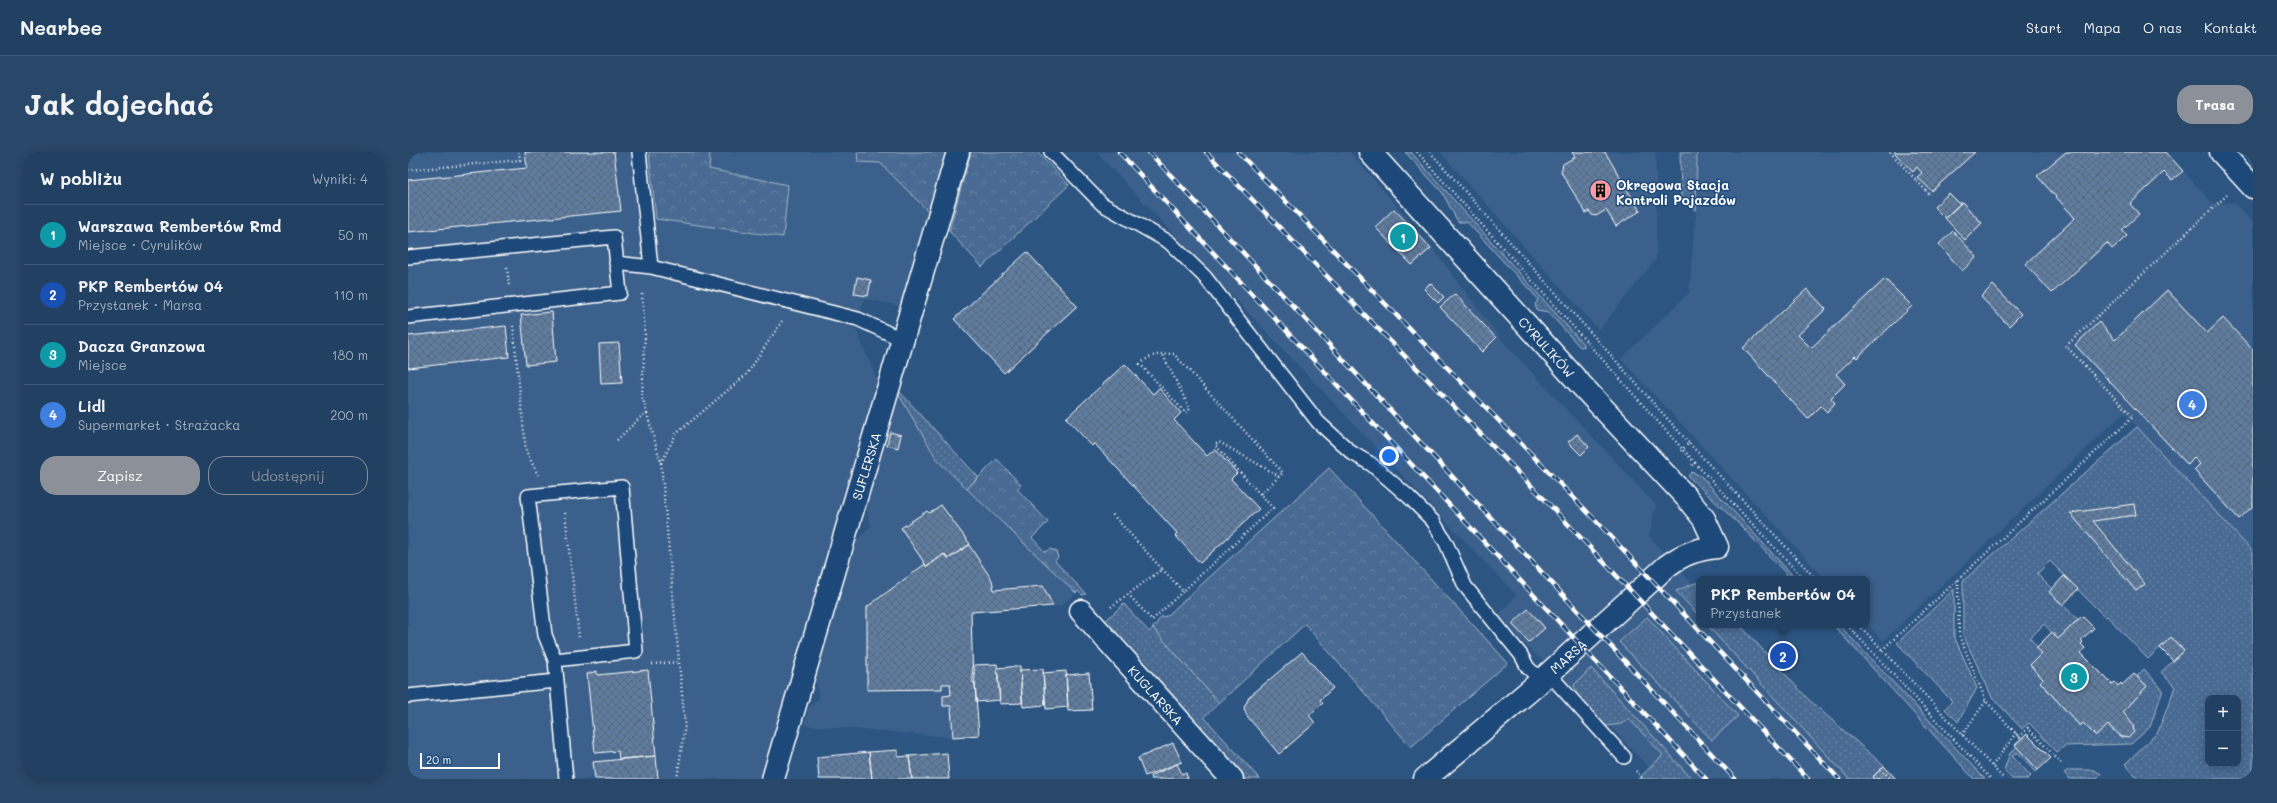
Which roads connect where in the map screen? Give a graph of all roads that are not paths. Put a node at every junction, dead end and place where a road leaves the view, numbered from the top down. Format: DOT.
graph roads {
  1 [pos="639,152"];
  2 [pos="958,152"];
  3 [pos="1051,152"];
  4 [pos="1370,152"];
  5 [pos="2221,152"];
  6 [pos="2243,189"];
  7 [pos="408,257"];
  8 [pos="616,263"];
  9 [pos="652,267"];
  10 [pos="408,317"];
  11 [pos="903,340"];
  12 [pos="1717,547"];
  13 [pos="1081,611"];
  14 [pos="555,660"];
  15 [pos="1545,677"];
  16 [pos="556,681"];
  17 [pos="408,696"];
  18 [pos="1624,757"];
  19 [pos="566,779"];
  20 [pos="773,779"];
  21 [pos="1232,779"];
  22 [pos="1425,779"];
  1 -- 9 [label="lane"];
  2 -- 11 [label="street, SUFLERSKA"];
  3 -- 15 [label="lane"];
  4 -- 12 [label="street, CYRULIKÓW"];
  5 -- 6 [label="street"];
  7 -- 8 [label="lane"];
  8 -- 9 [label="lane"];
  8 -- 10 [label="lane"];
  9 -- 11 [label="lane"];
  11 -- 20 [label="street, SUFLERSKA"];
  12 -- 15 [label="street, MARSA"];
  13 -- 21 [label="street, KUGLARSKA"];
  14 -- 14 [label="lane"];
  14 -- 16 [label="lane"];
  15 -- 18 [label="lane"];
  15 -- 22 [label="street, MARSA"];
  16 -- 17 [label="lane"];
  16 -- 19 [label="lane"];
}
